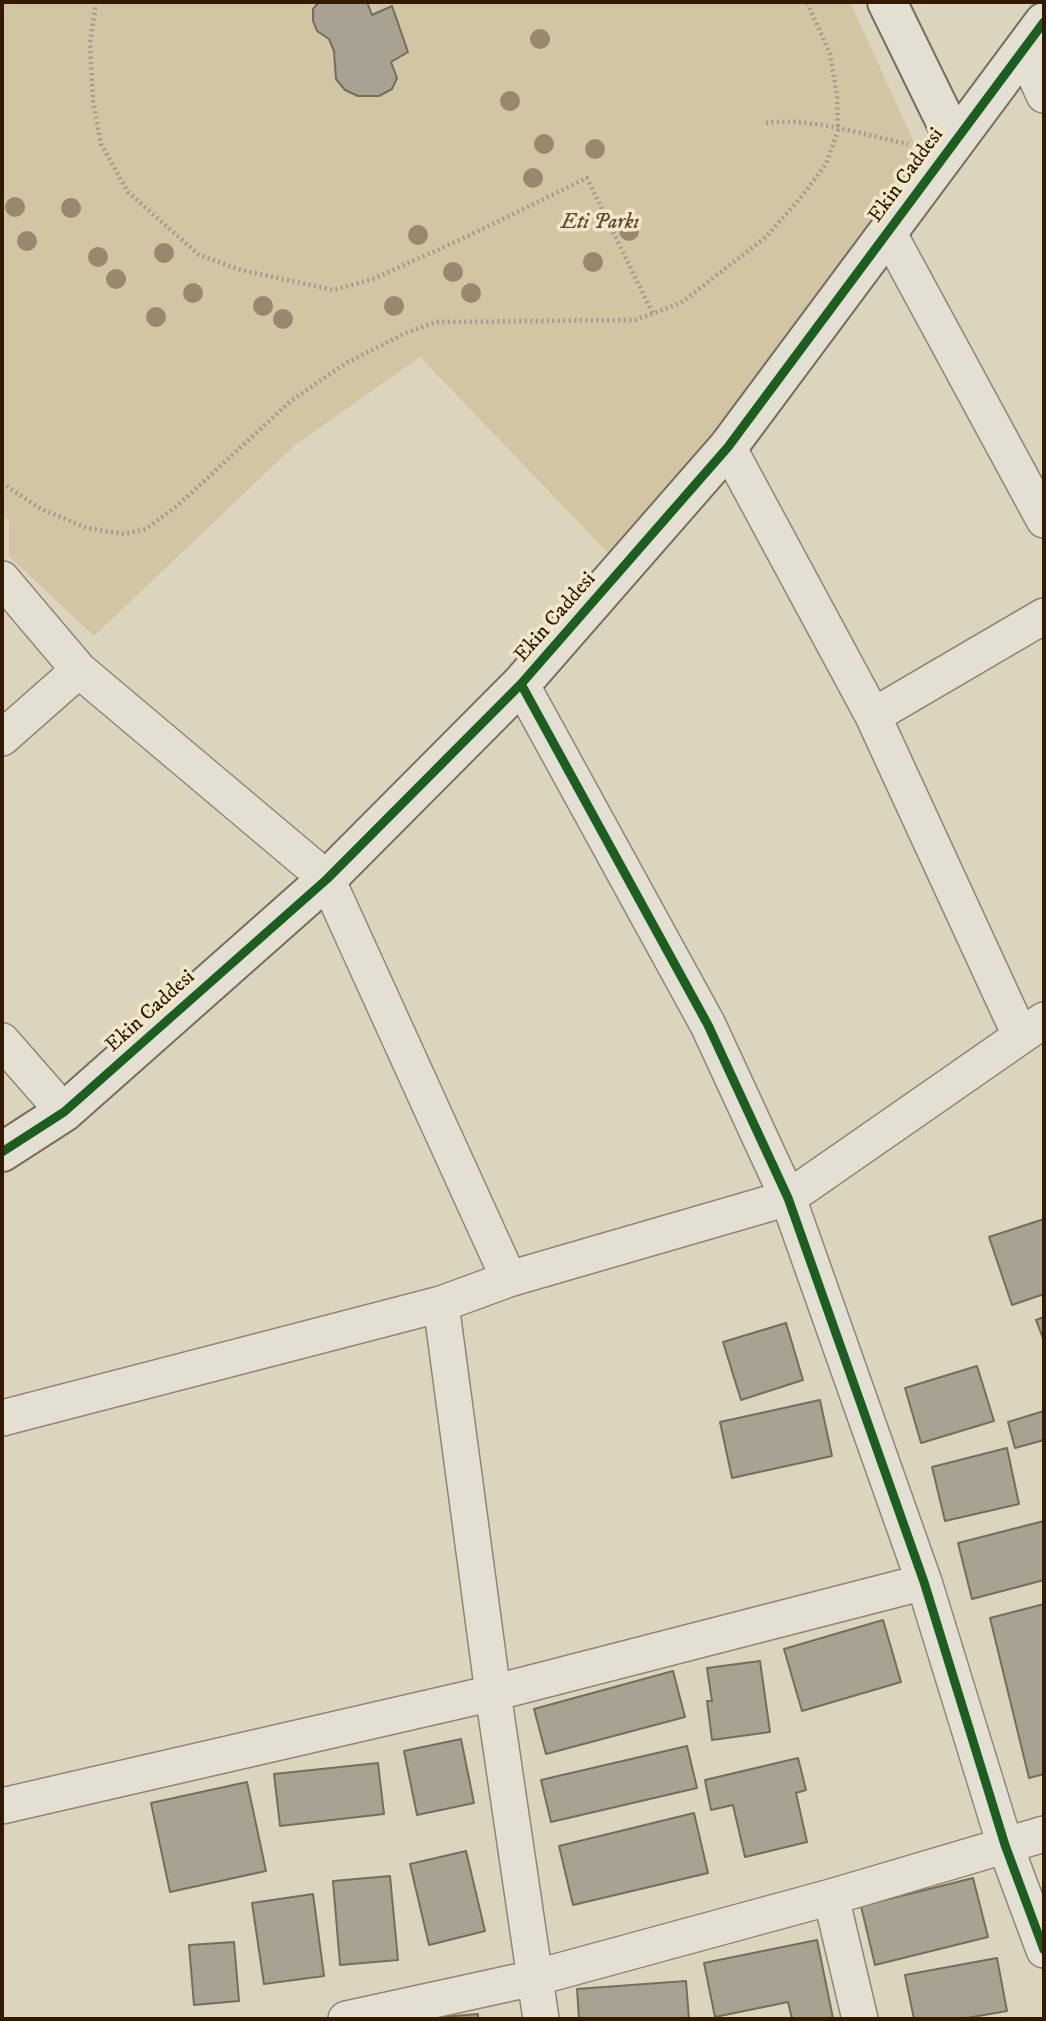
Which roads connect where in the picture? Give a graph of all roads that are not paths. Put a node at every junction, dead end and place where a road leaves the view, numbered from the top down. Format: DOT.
graph roads {
  1 [pos="887,2"];
  2 [pos="1034,36"];
  3 [pos="1044,95"];
  4 [pos="951,146"];
  5 [pos="888,232"];
  6 [pos="728,447"];
  7 [pos="1044,520"];
  8 [pos="2,579"];
  9 [pos="1044,616"];
  10 [pos="79,670"];
  11 [pos="521,684"];
  12 [pos="873,716"];
  13 [pos="2,738"];
  14 [pos="327,878"];
  15 [pos="1032,1028"];
  16 [pos="2,1041"];
  17 [pos="64,1112"];
  18 [pos="2,1152"];
  19 [pos="788,1198"];
  20 [pos="509,1279"];
  21 [pos="440,1304"];
  22 [pos="2,1418"];
  23 [pos="924,1582"];
  24 [pos="493,1693"];
  25 [pos="2,1806"];
  26 [pos="1044,1834"];
  27 [pos="1005,1845"];
  28 [pos="831,1897"];
  29 [pos="1044,1950"];
  30 [pos="534,1978"];
  31 [pos="346,2019"];
  32 [pos="541,2019"];
  33 [pos="860,2019"];
  1 -- 4 [label="street"];
  2 -- 3 [label="street"];
  2 -- 4 [label="street, Ekin Caddesi"];
  4 -- 5 [label="street, Ekin Caddesi"];
  5 -- 6 [label="street, Ekin Caddesi"];
  5 -- 7 [label="street"];
  6 -- 11 [label="street, Ekin Caddesi"];
  6 -- 12 [label="street"];
  8 -- 10 [label="street"];
  9 -- 12 [label="street"];
  10 -- 13 [label="street"];
  10 -- 14 [label="street"];
  11 -- 14 [label="street, Ekin Caddesi"];
  11 -- 19 [label="street"];
  12 -- 15 [label="street"];
  14 -- 17 [label="street, Ekin Caddesi"];
  14 -- 20 [label="street"];
  15 -- 19 [label="street"];
  16 -- 17 [label="street"];
  17 -- 18 [label="street, Ekin Caddesi"];
  19 -- 20 [label="street"];
  19 -- 23 [label="street"];
  20 -- 21 [label="street"];
  21 -- 22 [label="street"];
  21 -- 24 [label="street"];
  23 -- 24 [label="street"];
  23 -- 27 [label="street"];
  24 -- 25 [label="street"];
  24 -- 30 [label="street"];
  26 -- 27 [label="street"];
  27 -- 28 [label="street"];
  27 -- 29 [label="street"];
  28 -- 30 [label="street"];
  28 -- 33 [label="street"];
  30 -- 31 [label="street"];
  30 -- 32 [label="street"];
}
